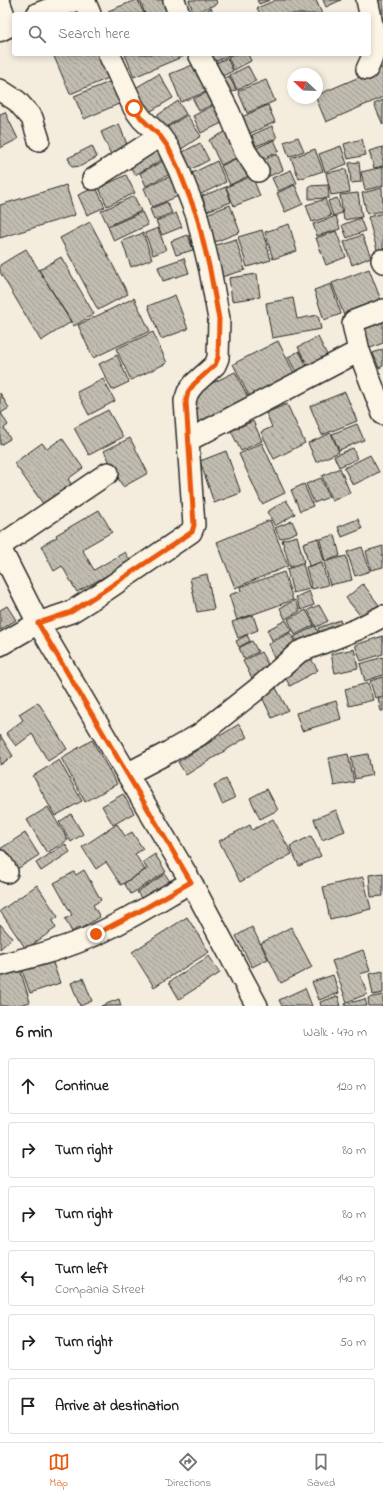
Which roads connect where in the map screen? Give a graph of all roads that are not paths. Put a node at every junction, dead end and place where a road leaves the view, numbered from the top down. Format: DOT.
graph roads {
  1 [pos="74,0"];
  2 [pos="84,0"];
  3 [pos="174,0"];
  4 [pos="367,0"];
  5 [pos="0,4"];
  6 [pos="43,12"];
  7 [pos="89,12"];
  8 [pos="178,12"];
  9 [pos="370,12"];
  10 [pos="371,19"];
  11 [pos="7,26"];
  12 [pos="110,56"];
  13 [pos="200,56"];
  14 [pos="367,69"];
  15 [pos="0,90"];
  16 [pos="160,136"];
  17 [pos="40,140"];
  18 [pos="258,171"];
  19 [pos="92,179"];
  20 [pos="383,310"];
  21 [pos="360,351"];
  22 [pos="383,414"];
  23 [pos="189,440"];
  24 [pos="108,473"];
  25 [pos="0,547"];
  26 [pos="383,616"];
  27 [pos="38,623"];
  28 [pos="0,645"];
  29 [pos="127,774"];
  30 [pos="191,882"];
  31 [pos="0,965"];
  32 [pos="258,1006"];
  1 -- 6 [label="main road"];
  2 -- 7 [label="street"];
  3 -- 8 [label="street"];
  4 -- 9 [label="street"];
  5 -- 11 [label="street"];
  10 -- 14 [label="street"];
  12 -- 16 [label="street"];
  13 -- 18 [label="street"];
  15 -- 17 [label="street"];
  16 -- 19 [label="street"];
  16 -- 23 [label="street"];
  20 -- 21 [label="street"];
  21 -- 22 [label="street"];
  21 -- 23 [label="street"];
  23 -- 27 [label="street"];
  24 -- 25 [label="street"];
  25 -- 27 [label="street"];
  26 -- 29 [label="street"];
  27 -- 28 [label="street"];
  27 -- 29 [label="street"];
  29 -- 30 [label="street"];
  30 -- 31 [label="street"];
  30 -- 32 [label="street"];
}
